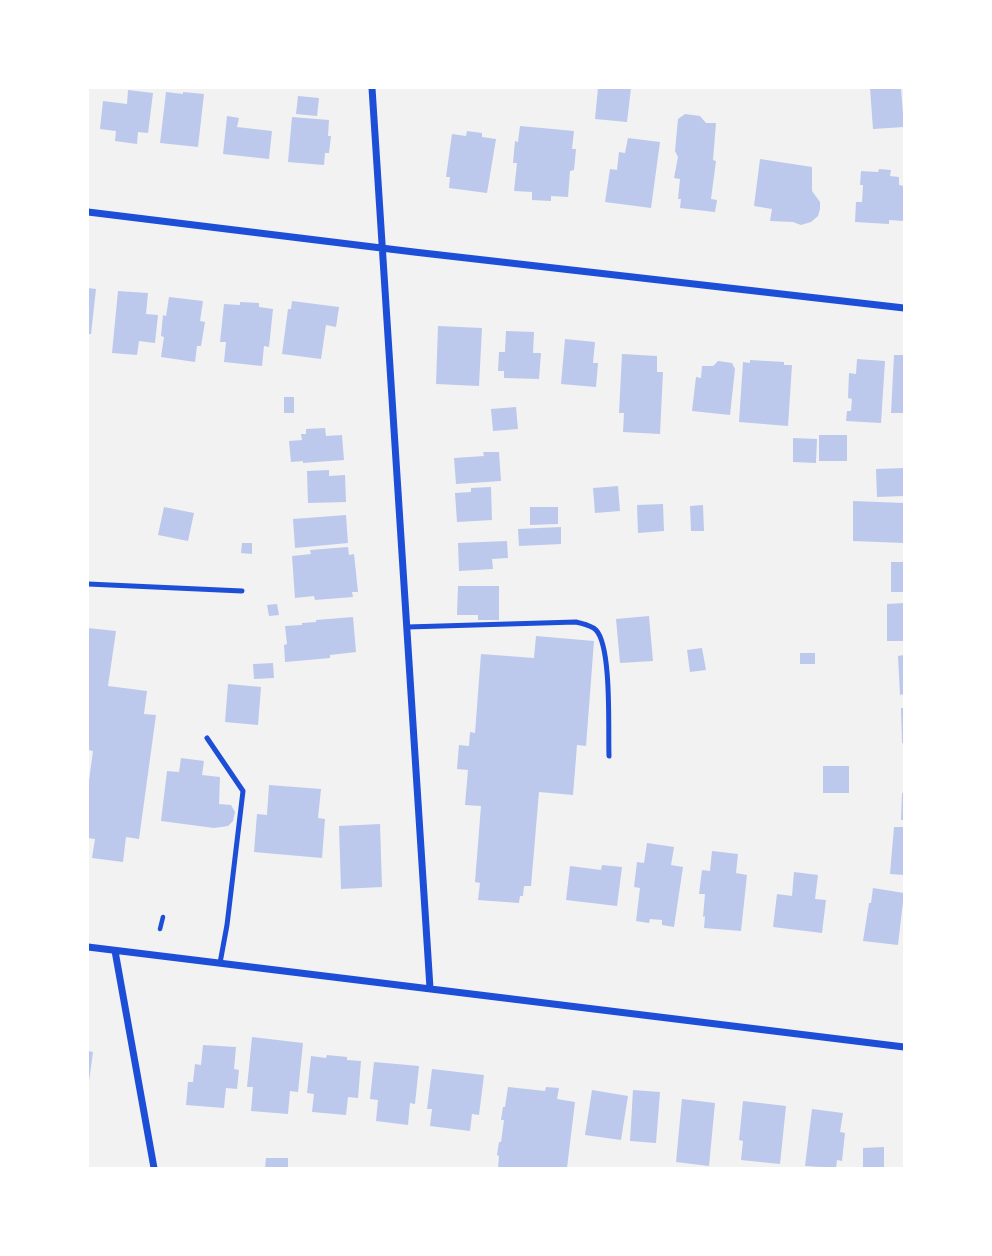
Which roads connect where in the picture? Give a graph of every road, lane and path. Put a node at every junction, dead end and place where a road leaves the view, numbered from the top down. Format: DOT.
graph roads {
  1 [pos="372,88"];
  2 [pos="88,212"];
  3 [pos="382,248"];
  4 [pos="905,307"];
  5 [pos="88,584"];
  6 [pos="242,591"];
  7 [pos="407,627"];
  8 [pos="207,738"];
  9 [pos="609,756"];
  10 [pos="163,918"];
  11 [pos="160,929"];
  12 [pos="88,947"];
  13 [pos="115,951"];
  14 [pos="219,963"];
  15 [pos="430,988"];
  16 [pos="905,1046"];
  17 [pos="154,1168"];
  1 -- 3 [label="street"];
  2 -- 3 [label="street"];
  3 -- 4 [label="street"];
  3 -- 7 [label="street"];
  5 -- 6 [label="lane"];
  7 -- 9 [label="lane"];
  7 -- 15 [label="street"];
  8 -- 14 [label="lane"];
  10 -- 11 [label="path"];
  12 -- 13 [label="street"];
  13 -- 14 [label="street"];
  13 -- 17 [label="street"];
  14 -- 15 [label="street"];
  15 -- 16 [label="street"];
}
